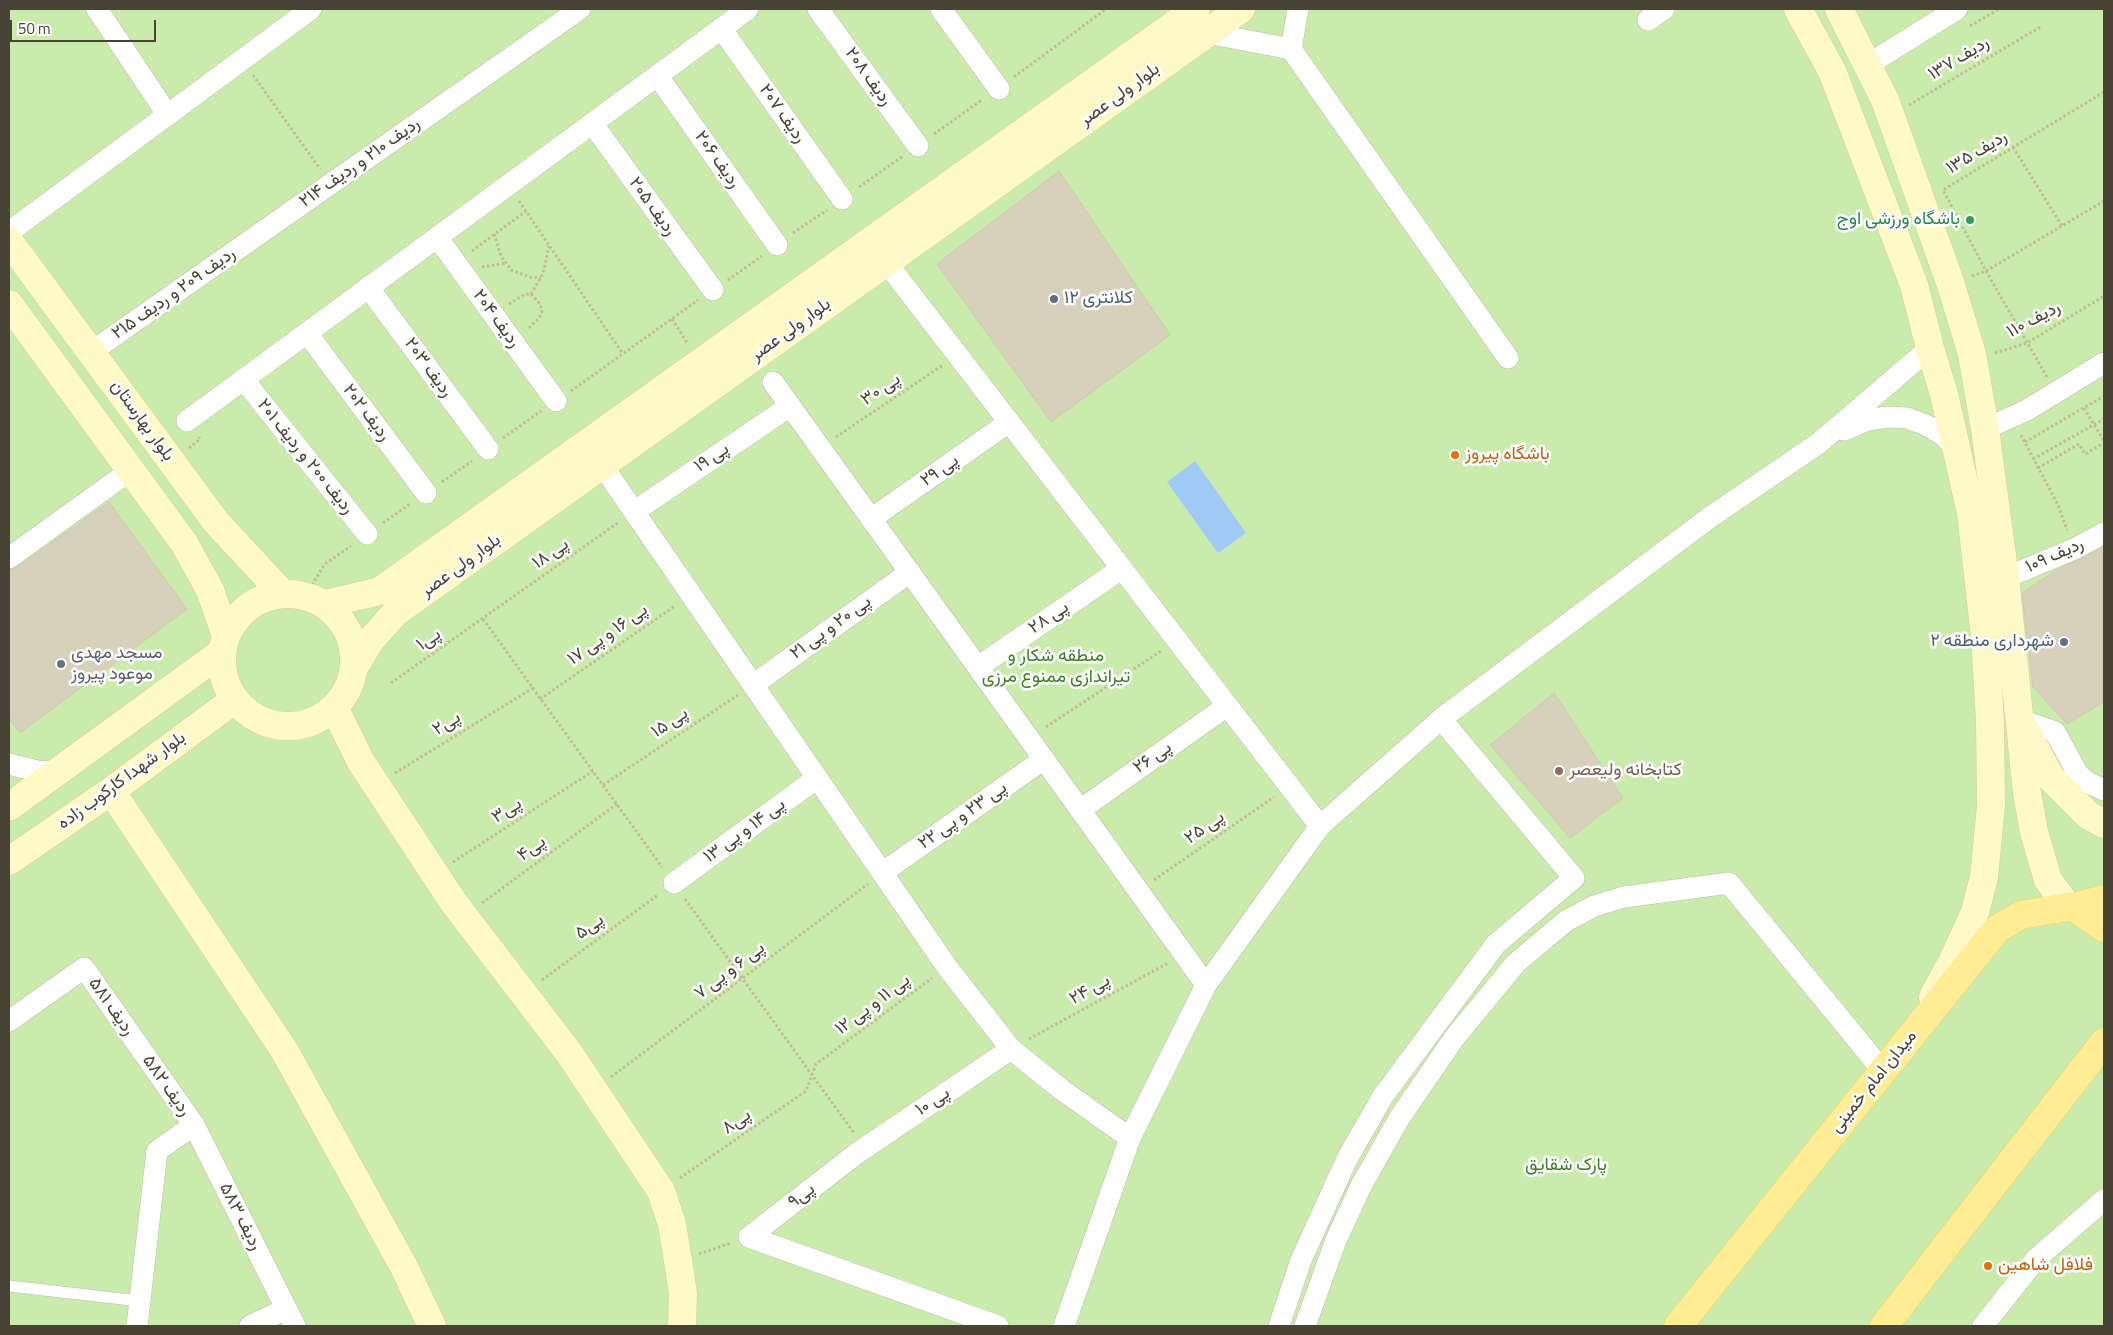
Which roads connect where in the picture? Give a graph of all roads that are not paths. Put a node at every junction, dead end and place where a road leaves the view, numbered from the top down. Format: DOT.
graph roads {
  1 [pos="97,9"];
  2 [pos="311,9"];
  3 [pos="580,9"];
  4 [pos="748,9"];
  5 [pos="818,9"];
  6 [pos="941,9"];
  7 [pos="1196,9"];
  8 [pos="1241,9"];
  9 [pos="1298,9"];
  10 [pos="1798,9"];
  11 [pos="1839,9"];
  12 [pos="1957,9"];
  13 [pos="721,28"];
  14 [pos="1207,33"];
  15 [pos="1292,49"];
  16 [pos="1869,64"];
  17 [pos="657,75"];
  18 [pos="999,89"];
  19 [pos="167,114"];
  20 [pos="592,123"];
  21 [pos="918,146"];
  22 [pos="842,199"];
  23 [pos="9,232"];
  24 [pos="256,236"];
  25 [pos="437,237"];
  26 [pos="9,241"];
  27 [pos="777,245"];
  28 [pos="886,262"];
  29 [pos="368,287"];
  30 [pos="713,290"];
  31 [pos="9,304"];
  32 [pos="307,333"];
  33 [pos="1930,348"];
  34 [pos="91,352"];
  35 [pos="1508,358"];
  36 [pos="2104,363"];
  37 [pos="243,379"];
  38 [pos="773,382"];
  39 [pos="556,401"];
  40 [pos="790,406"];
  41 [pos="187,420"];
  42 [pos="1009,422"];
  43 [pos="1985,429"];
  44 [pos="1819,443"];
  45 [pos="488,449"];
  46 [pos="1957,449"];
  47 [pos="602,465"];
  48 [pos="131,470"];
  49 [pos="426,493"];
  50 [pos="635,511"];
  51 [pos="871,519"];
  52 [pos="2104,533"];
  53 [pos="368,534"];
  54 [pos="9,558"];
  55 [pos="1121,569"];
  56 [pos="910,572"];
  57 [pos="2005,578"];
  58 [pos="283,594"];
  59 [pos="325,604"];
  60 [pos="224,644"];
  61 [pos="355,666"];
  62 [pos="978,667"];
  63 [pos="753,685"];
  64 [pos="234,700"];
  65 [pos="1227,706"];
  66 [pos="335,708"];
  67 [pos="1440,719"];
  68 [pos="2020,720"];
  69 [pos="1990,721"];
  70 [pos="311,724"];
  71 [pos="1044,759"];
  72 [pos="361,762"];
  73 [pos="9,764"];
  74 [pos="55,772"];
  75 [pos="817,778"];
  76 [pos="2104,790"];
  77 [pos="111,791"];
  78 [pos="9,807"];
  79 [pos="1080,810"];
  80 [pos="2104,824"];
  81 [pos="1320,826"];
  82 [pos="9,862"];
  83 [pos="882,873"];
  84 [pos="674,883"];
  85 [pos="2104,899"];
  86 [pos="2070,907"];
  87 [pos="2104,928"];
  88 [pos="1206,985"];
  89 [pos="9,1021"];
  90 [pos="1918,1028"];
  91 [pos="2104,1042"];
  92 [pos="139,1046"];
  93 [pos="1011,1049"];
  94 [pos="1883,1071"];
  95 [pos="194,1125"];
  96 [pos="1130,1138"];
  97 [pos="856,1154"];
  98 [pos="2104,1200"];
  99 [pos="9,1286"];
  100 [pos="140,1301"];
  101 [pos="291,1318"];
  102 [pos="1681,1321"];
  103 [pos="1889,1322"];
  104 [pos="1992,1322"];
  105 [pos="137,1326"];
  106 [pos="250,1326"];
  107 [pos="432,1326"];
  108 [pos="682,1326"];
  109 [pos="998,1326"];
  110 [pos="1064,1326"];
  111 [pos="1279,1326"];
  112 [pos="1305,1326"];
  1 -- 19 [label="street"];
  2 -- 19 [label="street"];
  3 -- 24 [label="street, ردیف ۲۱۰ و ردیف ۲۱۴"];
  4 -- 13 [label="street"];
  5 -- 21 [label="street, ردیف ۲۰۸"];
  6 -- 18 [label="street"];
  7 -- 59 [label="street, بلوار ولی عصر"];
  8 -- 14 [label="street, بلوار ولی عصر"];
  9 -- 15 [label="street"];
  10 -- 33 [label="street"];
  11 -- 16 [label="street"];
  12 -- 16 [label="street"];
  13 -- 17 [label="street"];
  13 -- 22 [label="street, ردیف ۲۰۷"];
  14 -- 15 [label="street"];
  14 -- 28 [label="street, بلوار ولی عصر"];
  15 -- 35 [label="street"];
  16 -- 43 [label="street"];
  17 -- 20 [label="street"];
  17 -- 27 [label="street, ردیف ۲۰۶"];
  19 -- 23 [label="street"];
  20 -- 25 [label="street"];
  20 -- 30 [label="street, ردیف ۲۰۵"];
  24 -- 34 [label="street, ردیف ۲۰۹ و ردیف ۲۱۵"];
  25 -- 29 [label="street"];
  25 -- 39 [label="street, ردیف ۲۰۴"];
  26 -- 34 [label="street, بلوار بهارستان"];
  28 -- 42 [label="street"];
  28 -- 47 [label="street, بلوار ولی عصر"];
  29 -- 32 [label="street"];
  29 -- 45 [label="street, ردیف ۲۰۳"];
  31 -- 48 [label="street"];
  32 -- 37 [label="street"];
  32 -- 49 [label="street, ردیف ۲۰۲"];
  33 -- 44 [label="street"];
  33 -- 46 [label="street"];
  34 -- 58 [label="street, بلوار بهارستان"];
  36 -- 43 [label="street"];
  37 -- 41 [label="street"];
  37 -- 53 [label="street, ردیف ۲۰۰ و ردیف ۲۰۱"];
  38 -- 40 [label="street"];
  40 -- 50 [label="street, پی ۱۹"];
  40 -- 51 [label="street"];
  42 -- 51 [label="street, پی ۲۹"];
  42 -- 55 [label="street"];
  43 -- 57 [label="street"];
  44 -- 46 [label="street"];
  44 -- 67 [label="street"];
  46 -- 69 [label="street"];
  47 -- 50 [label="street"];
  47 -- 61 [label="street, بلوار ولی عصر"];
  48 -- 54 [label="street"];
  48 -- 60 [label="street"];
  50 -- 63 [label="street"];
  51 -- 56 [label="street"];
  52 -- 57 [label="street, ردیف ۱۰۹"];
  55 -- 62 [label="street, پی ۲۸"];
  55 -- 65 [label="street"];
  56 -- 62 [label="street"];
  56 -- 63 [label="street, پی ۲۰ و پی ۲۱"];
  57 -- 68 [label="street"];
  58 -- 59 [label="street"];
  58 -- 60 [label="street"];
  59 -- 61 [label="street"];
  60 -- 64 [label="street"];
  60 -- 74 [label="street"];
  61 -- 66 [label="street"];
  62 -- 71 [label="street"];
  63 -- 75 [label="street"];
  64 -- 70 [label="street"];
  64 -- 77 [label="street, بلوار شهدا کارکوب زاده"];
  65 -- 79 [label="street, پی ۲۶"];
  65 -- 81 [label="street"];
  66 -- 70 [label="street"];
  66 -- 72 [label="street"];
  67 -- 81 [label="street"];
  67 -- 111 [label="street"];
  68 -- 69 [label="street"];
  68 -- 76 [label="street"];
  68 -- 80 [label="street"];
  68 -- 86 [label="street"];
  69 -- 90 [label="street"];
  70 -- 72 [label="street"];
  71 -- 79 [label="street"];
  71 -- 83 [label="street, پی ۲۳ و پی ۲۲"];
  72 -- 108 [label="street"];
  73 -- 74 [label="street"];
  74 -- 78 [label="street"];
  75 -- 83 [label="street"];
  75 -- 84 [label="street, پی ۱۴ و پی ۱۳"];
  77 -- 82 [label="street, بلوار شهدا کارکوب زاده"];
  77 -- 107 [label="street"];
  79 -- 88 [label="street"];
  81 -- 88 [label="street"];
  83 -- 93 [label="street"];
  85 -- 86 [label="main road, میدان امام خمینی"];
  86 -- 87 [label="main road"];
  86 -- 90 [label="main road, میدان امام خمینی"];
  88 -- 96 [label="street"];
  89 -- 92 [label="street, ردیف ۵۸۱"];
  90 -- 94 [label="main road, میدان امام خمینی"];
  91 -- 103 [label="main road"];
  92 -- 95 [label="street, ردیف ۵۸۲"];
  93 -- 96 [label="street"];
  93 -- 97 [label="street, پی ۱۰"];
  94 -- 102 [label="main road, میدان امام خمینی"];
  94 -- 112 [label="street"];
  95 -- 100 [label="street"];
  95 -- 101 [label="street, ردیف ۵۸۳"];
  96 -- 110 [label="street"];
  97 -- 109 [label="street, پی۹"];
  98 -- 104 [label="street"];
  99 -- 100 [label="lane"];
  100 -- 105 [label="street"];
  101 -- 106 [label="street"];
}
